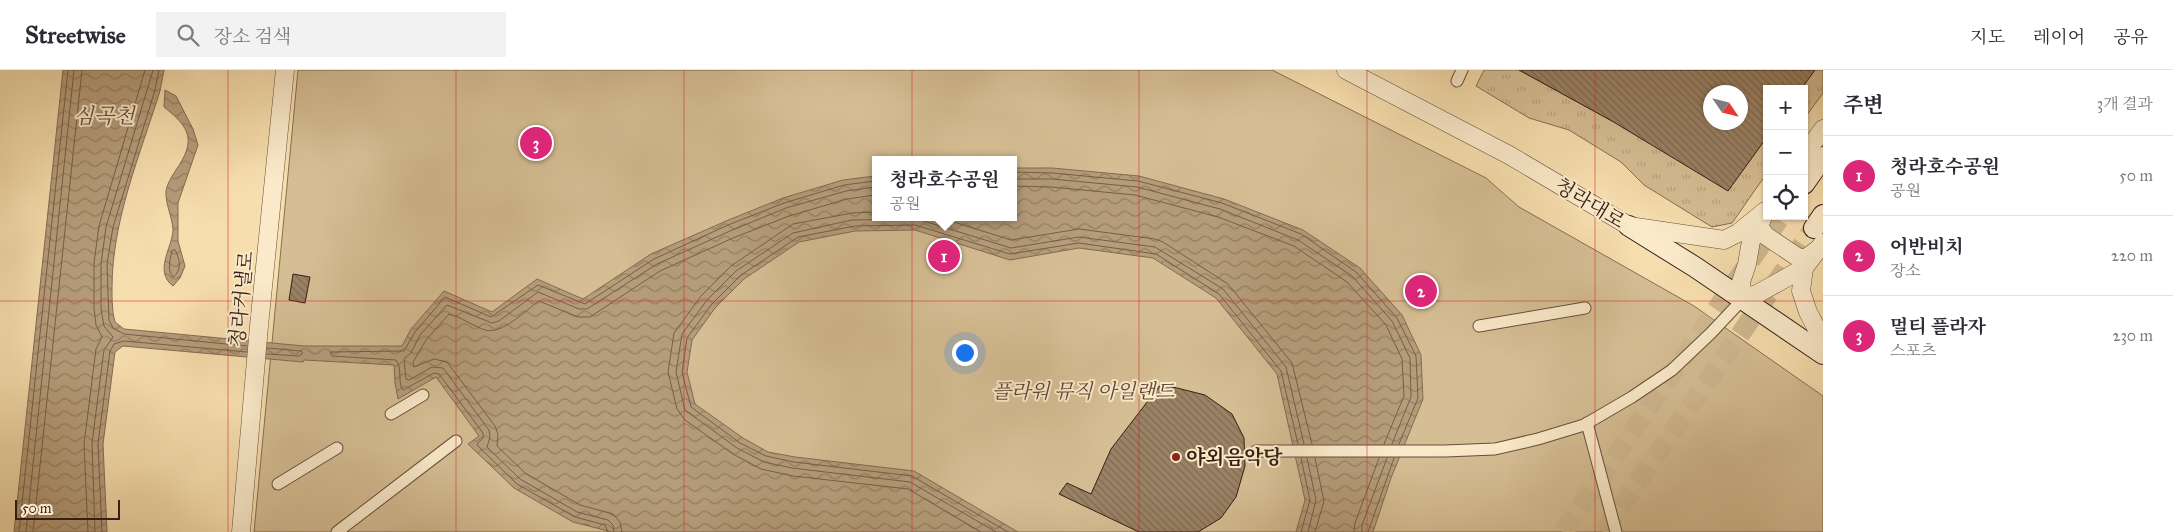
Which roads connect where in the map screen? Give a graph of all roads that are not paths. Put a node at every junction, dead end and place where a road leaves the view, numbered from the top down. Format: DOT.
graph roads {
  1 [pos="284,70"];
  2 [pos="1346,70"];
  3 [pos="1462,70"];
  4 [pos="1457,81"];
  5 [pos="1823,129"];
  6 [pos="1808,150"];
  7 [pos="1823,157"];
  8 [pos="1808,178"];
  9 [pos="1763,212"];
  10 [pos="1763,216"];
  11 [pos="1763,217"];
  12 [pos="1629,226"];
  13 [pos="1820,233"];
  14 [pos="1804,268"];
  15 [pos="1743,299"];
  16 [pos="1585,308"];
  17 [pos="1479,326"];
  18 [pos="1823,341"];
  19 [pos="1823,354"];
  20 [pos="423,395"];
  21 [pos="392,414"];
  22 [pos="1587,423"];
  23 [pos="456,441"];
  24 [pos="337,448"];
  25 [pos="1256,451"];
  26 [pos="278,484"];
  27 [pos="241,532"];
  28 [pos="337,532"];
  29 [pos="1616,532"];
  1 -- 27 [label="street, 청라커낼로"];
  2 -- 12 [label="street, 청라대로"];
  3 -- 4 [label="street"];
  5 -- 6 [label="street"];
  7 -- 8 [label="main road"];
  9 -- 12 [label="street"];
  10 -- 15 [label="street"];
  11 -- 13 [label="street"];
  12 -- 15 [label="main road, 청라대로"];
  13 -- 14 [label="street"];
  14 -- 15 [label="street"];
  14 -- 18 [label="street"];
  15 -- 19 [label="main road, 청라대로"];
  15 -- 22 [label="street"];
  16 -- 17 [label="street"];
  20 -- 21 [label="street"];
  22 -- 25 [label="street"];
  22 -- 29 [label="street"];
  23 -- 28 [label="street"];
  24 -- 26 [label="street"];
}
